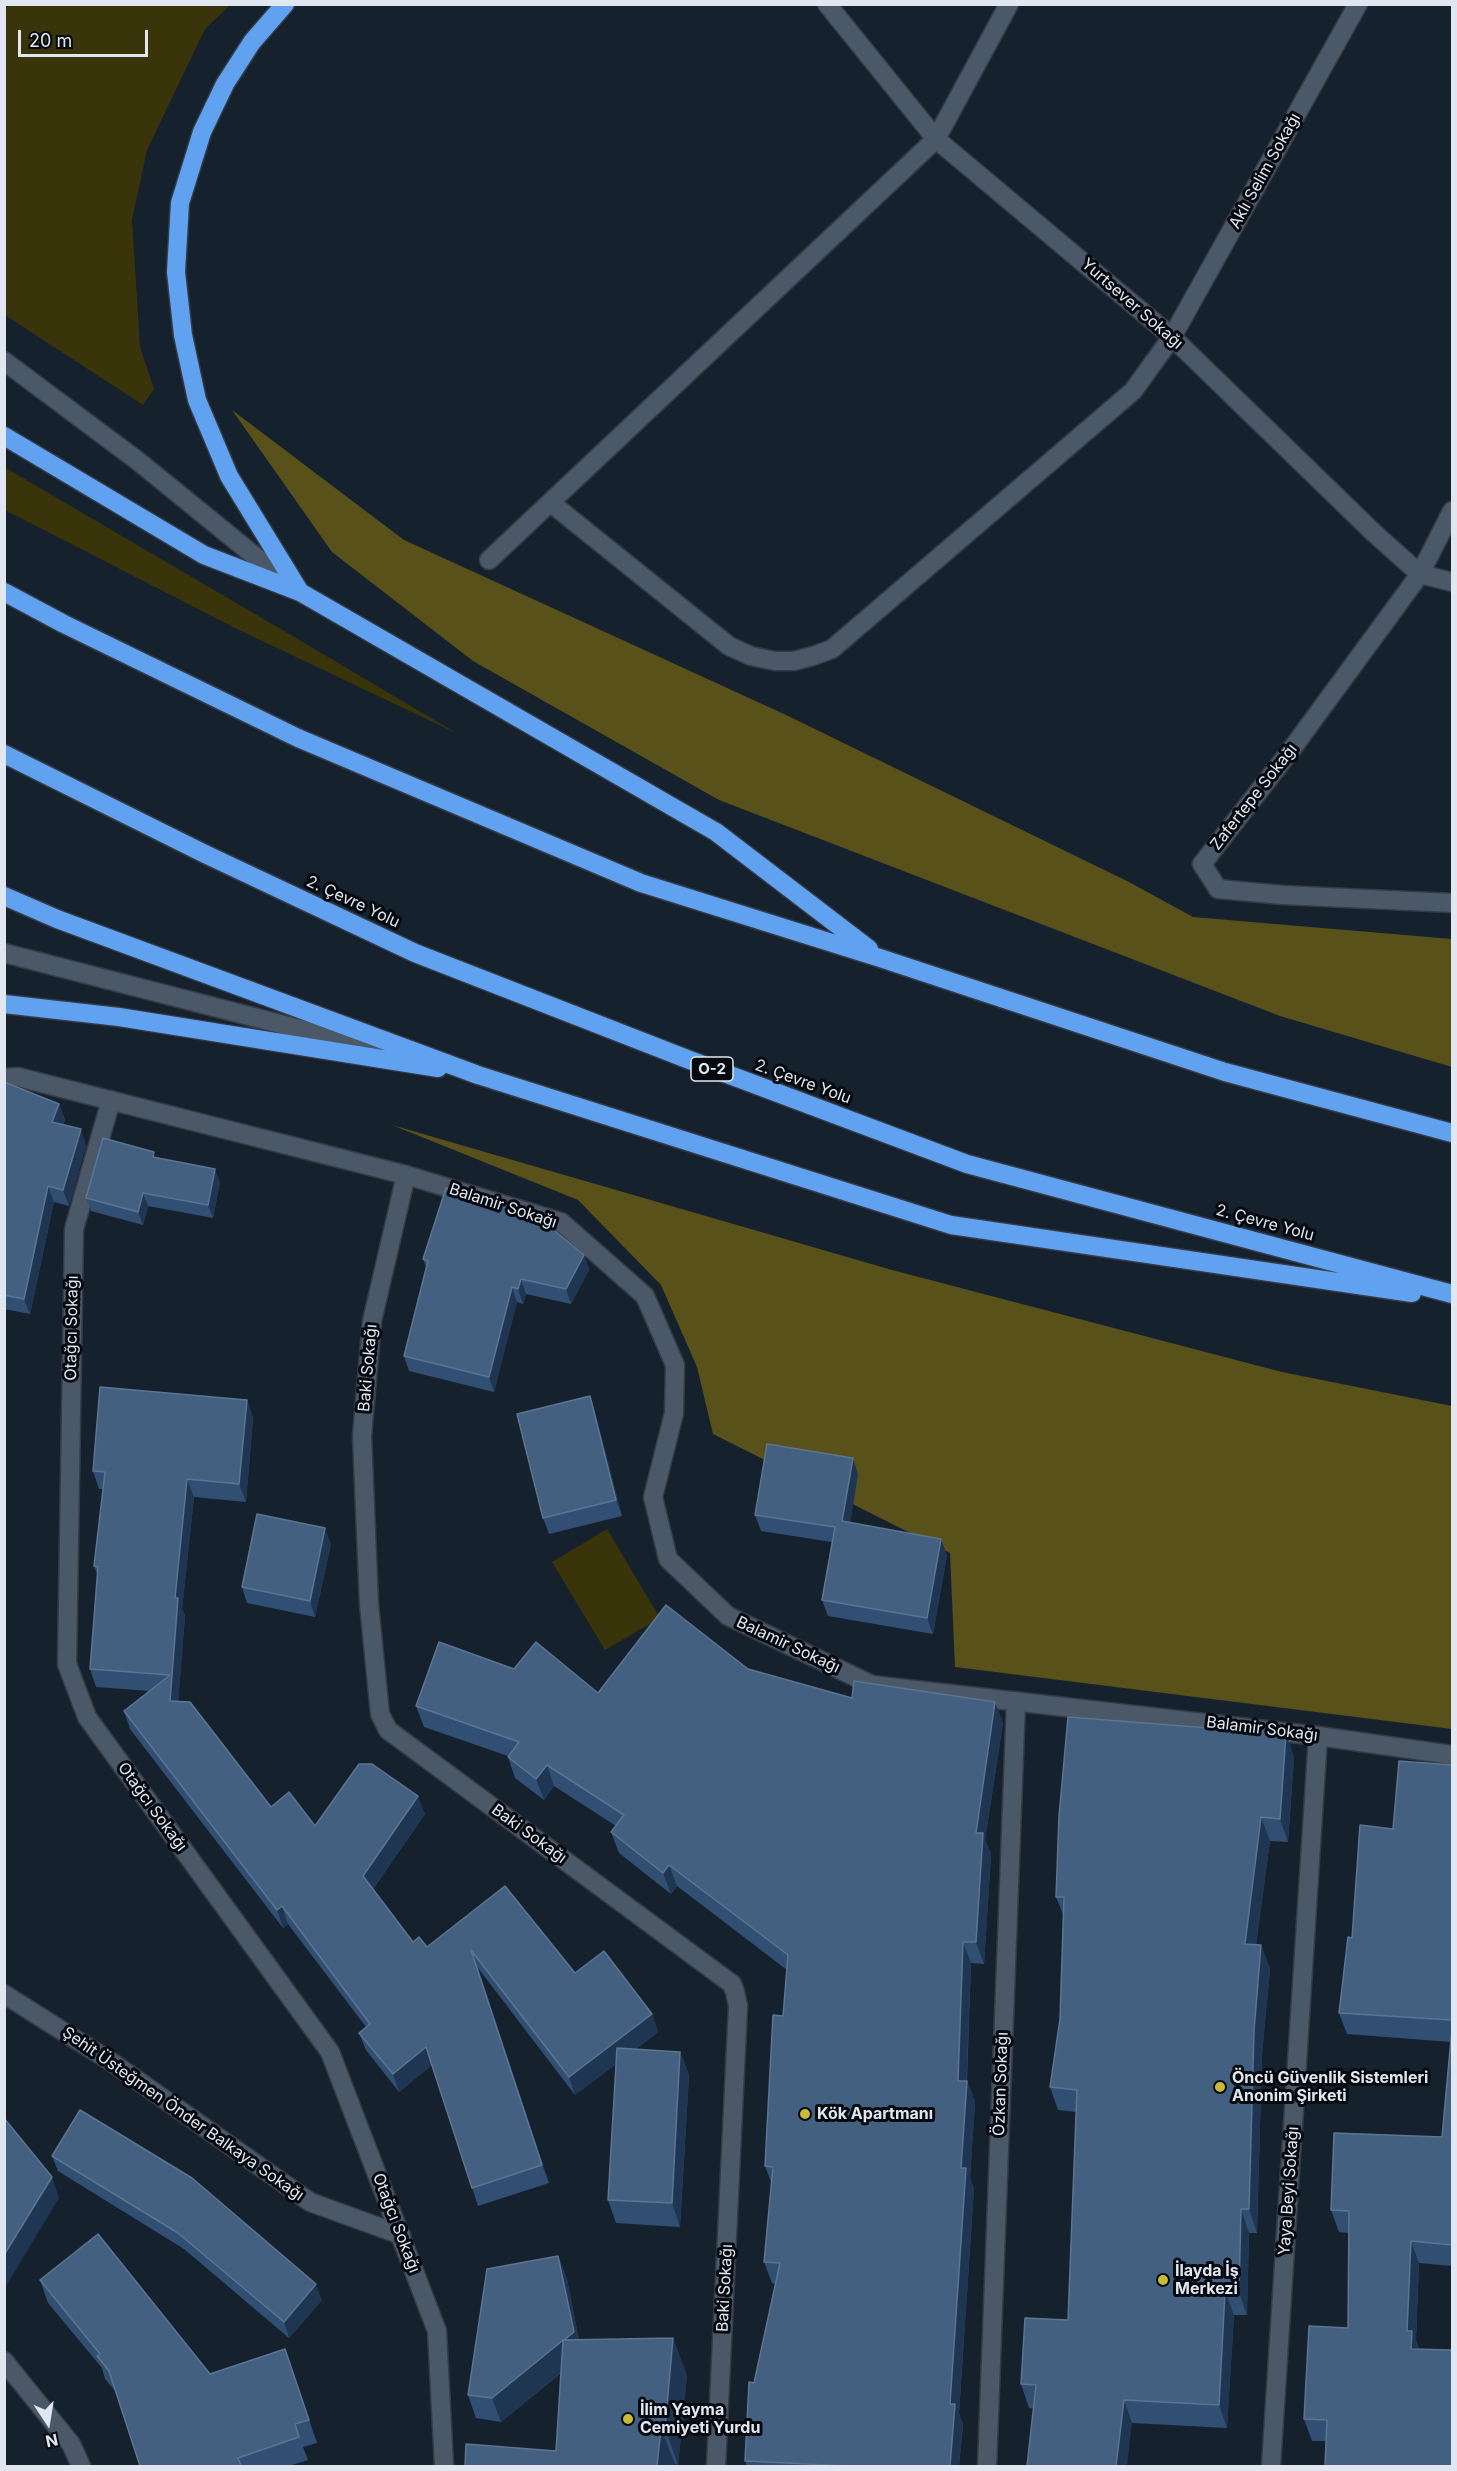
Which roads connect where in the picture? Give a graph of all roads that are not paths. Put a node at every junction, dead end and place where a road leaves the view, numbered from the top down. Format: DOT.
graph roads {
  1 [pos="285,4"];
  2 [pos="827,4"];
  3 [pos="1009,4"];
  4 [pos="1358,4"];
  5 [pos="936,139"];
  6 [pos="1172,337"];
  7 [pos="4,361"];
  8 [pos="4,436"];
  9 [pos="551,503"];
  10 [pos="1452,511"];
  11 [pos="489,560"];
  12 [pos="1420,574"];
  13 [pos="1452,582"];
  14 [pos="4,592"];
  15 [pos="300,592"];
  16 [pos="4,754"];
  17 [pos="4,896"];
  18 [pos="1452,903"];
  19 [pos="4,953"];
  20 [pos="880,958"];
  21 [pos="4,1004"];
  22 [pos="478,1075"];
  23 [pos="4,1078"];
  24 [pos="111,1100"];
  25 [pos="1452,1133"];
  26 [pos="406,1175"];
  27 [pos="1452,1293"];
  28 [pos="1452,1299"];
  29 [pos="1016,1701"];
  30 [pos="1318,1736"];
  31 [pos="1452,1755"];
  32 [pos="4,1994"];
  33 [pos="401,2235"];
  34 [pos="4,2361"];
  35 [pos="81,2466"];
  36 [pos="444,2466"];
  37 [pos="716,2466"];
  38 [pos="987,2466"];
  39 [pos="1271,2466"];
  1 -- 15 [label="highway"];
  2 -- 5 [label="street, Yurtsever Sokağı"];
  3 -- 5 [label="street"];
  4 -- 6 [label="street, Aklı Selim Sokağı"];
  5 -- 6 [label="street, Yurtsever Sokağı"];
  5 -- 9 [label="street"];
  6 -- 9 [label="street, Aklı Selim Sokağı"];
  6 -- 12 [label="street, Yurtsever Sokağı"];
  7 -- 15 [label="street"];
  8 -- 15 [label="highway"];
  9 -- 11 [label="street"];
  10 -- 12 [label="street"];
  12 -- 13 [label="street, Yurtsever Sokağı"];
  12 -- 18 [label="street, Zafertepe Sokağı"];
  14 -- 20 [label="highway"];
  15 -- 20 [label="highway"];
  16 -- 27 [label="highway, 2. Çevre Yolu / O-2"];
  17 -- 22 [label="highway"];
  19 -- 22 [label="street"];
  20 -- 25 [label="highway"];
  21 -- 22 [label="highway"];
  22 -- 28 [label="highway"];
  23 -- 24 [label="street, Balamir Sokağı"];
  24 -- 26 [label="street, Balamir Sokağı"];
  24 -- 33 [label="street, Otağcı Sokağı"];
  26 -- 29 [label="street, Balamir Sokağı"];
  26 -- 37 [label="street, Baki Sokağı"];
  29 -- 30 [label="street, Balamir Sokağı"];
  29 -- 38 [label="street, Özkan Sokağı"];
  30 -- 31 [label="street, Balamir Sokağı"];
  30 -- 39 [label="street, Yaya Beyi Sokağı"];
  32 -- 33 [label="street, Şehit Üsteğmen Önder Balkaya Sokağı"];
  33 -- 36 [label="street, Otağcı Sokağı"];
  34 -- 35 [label="street"];
}
